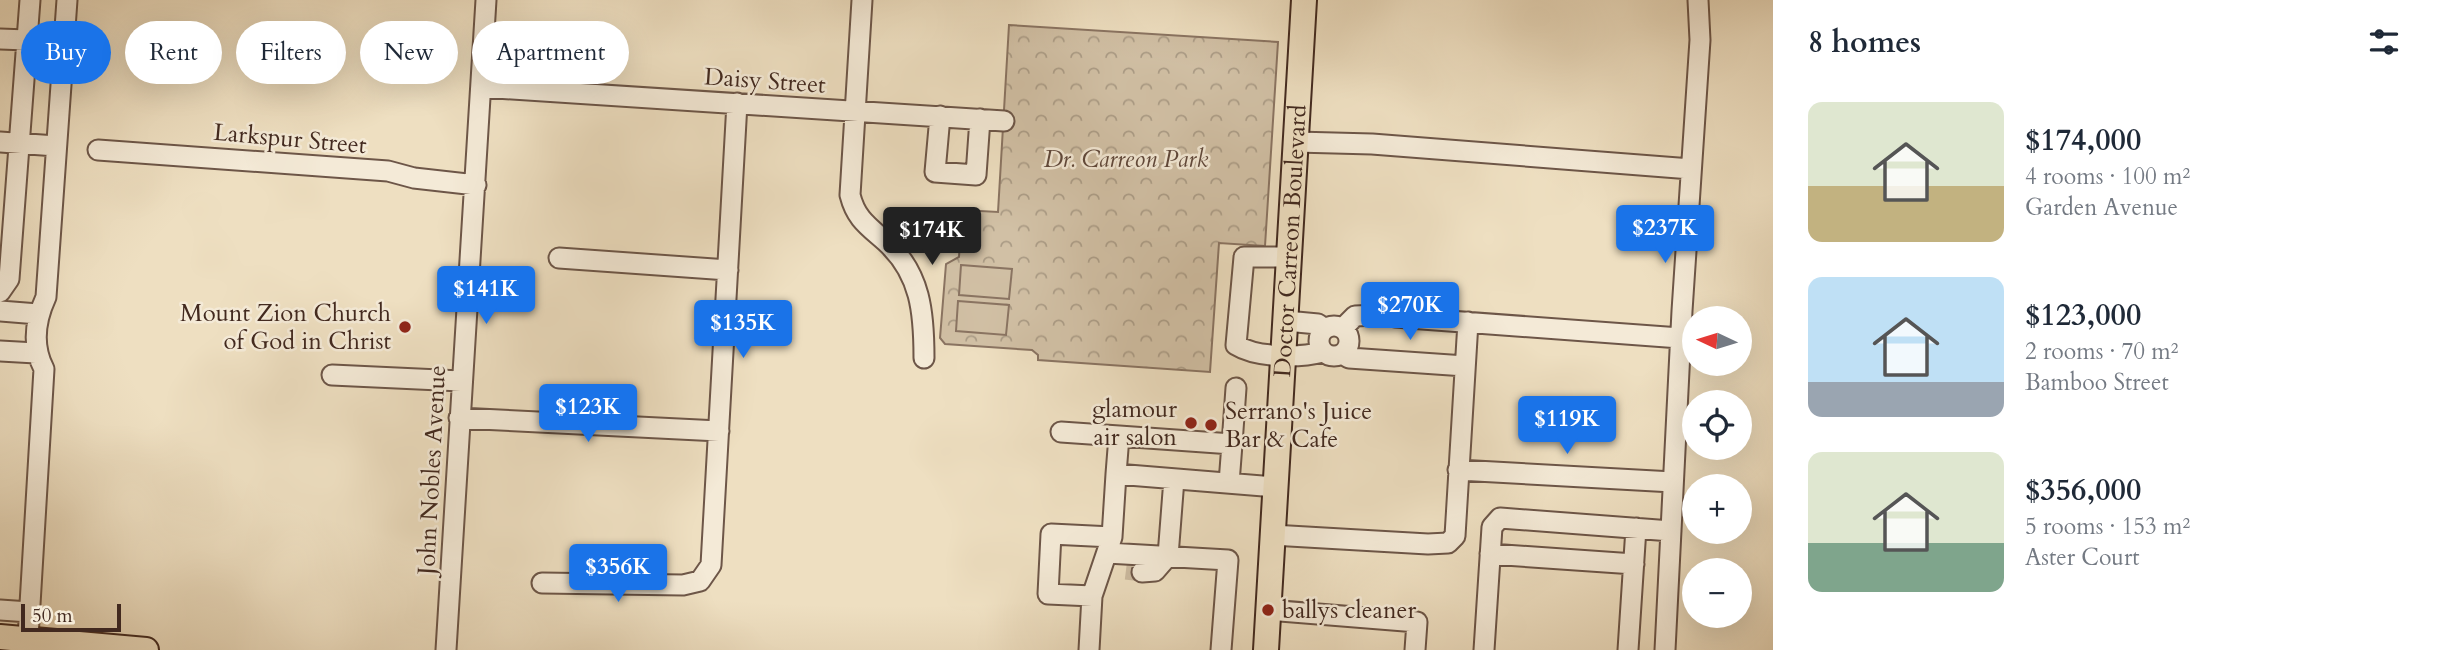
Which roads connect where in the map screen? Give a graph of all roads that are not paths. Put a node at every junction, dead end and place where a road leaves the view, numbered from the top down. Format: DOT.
graph roads {
  1 [pos="30,0"];
  2 [pos="67,0"];
  3 [pos="486,0"];
  4 [pos="862,0"];
  5 [pos="1304,0"];
  6 [pos="1698,0"];
  7 [pos="28,21"];
  8 [pos="0,39"];
  9 [pos="21,40"];
  10 [pos="21,76"];
  11 [pos="481,87"];
  12 [pos="737,103"];
  13 [pos="856,111"];
  14 [pos="940,116"];
  15 [pos="980,119"];
  16 [pos="1004,121"];
  17 [pos="1296,142"];
  18 [pos="10,143"];
  19 [pos="56,146"];
  20 [pos="99,150"];
  21 [pos="1691,169"];
  22 [pos="476,186"];
  23 [pos="1290,257"];
  24 [pos="559,258"];
  25 [pos="728,270"];
  26 [pos="0,292"];
  27 [pos="0,311"];
  28 [pos="38,314"];
  29 [pos="1286,321"];
  30 [pos="1468,322"];
  31 [pos="1334,329"];
  32 [pos="1680,338"];
  33 [pos="0,351"];
  34 [pos="36,353"];
  35 [pos="1333,353"];
  36 [pos="1284,354"];
  37 [pos="924,358"];
  38 [pos="1465,366"];
  39 [pos="332,375"];
  40 [pos="461,381"];
  41 [pos="1236,388"];
  42 [pos="459,418"];
  43 [pos="719,431"];
  44 [pos="1061,432"];
  45 [pos="1119,436"];
  46 [pos="1232,444"];
  47 [pos="1458,470"];
  48 [pos="1116,474"];
  49 [pos="1174,479"];
  50 [pos="1673,482"];
  51 [pos="1229,483"];
  52 [pos="1275,486"];
  53 [pos="1636,528"];
  54 [pos="1671,531"];
  55 [pos="1272,536"];
  56 [pos="1111,548"];
  57 [pos="1490,555"];
  58 [pos="1168,556"];
  59 [pos="1634,564"];
  60 [pos="542,583"];
  61 [pos="1092,596"];
  62 [pos="0,610"];
  63 [pos="1268,610"];
  64 [pos="29,612"];
  65 [pos="0,637"];
  66 [pos="28,638"];
  67 [pos="145,650"];
  68 [pos="446,650"];
  69 [pos="1089,650"];
  70 [pos="1221,650"];
  71 [pos="1266,650"];
  72 [pos="1415,650"];
  73 [pos="1484,650"];
  74 [pos="1628,650"];
  75 [pos="1665,650"];
  1 -- 7 [label="street"];
  2 -- 19 [label="street"];
  3 -- 11 [label="street, John Nobles Avenue"];
  4 -- 13 [label="street"];
  5 -- 17 [label="main road, Doctor Carreon Boulevard"];
  6 -- 21 [label="street"];
  8 -- 9 [label="street"];
  10 -- 18 [label="street"];
  11 -- 12 [label="street, Daisy Street"];
  11 -- 22 [label="street, John Nobles Avenue"];
  12 -- 13 [label="street, Daisy Street"];
  12 -- 25 [label="street"];
  13 -- 14 [label="street, Daisy Street"];
  13 -- 37 [label="street"];
  14 -- 15 [label="street, Daisy Street"];
  14 -- 15 [label="street"];
  15 -- 16 [label="street, Daisy Street"];
  17 -- 21 [label="street"];
  17 -- 23 [label="main road, Doctor Carreon Boulevard"];
  18 -- 19 [label="street"];
  18 -- 26 [label="street"];
  19 -- 28 [label="street"];
  20 -- 22 [label="street, Larkspur Street"];
  21 -- 32 [label="street"];
  22 -- 40 [label="street, John Nobles Avenue"];
  23 -- 29 [label="main road, Doctor Carreon Boulevard"];
  23 -- 36 [label="street"];
  24 -- 25 [label="street"];
  25 -- 43 [label="street"];
  27 -- 28 [label="street"];
  28 -- 34 [label="street"];
  29 -- 31 [label="street"];
  29 -- 36 [label="main road, Doctor Carreon Boulevard"];
  30 -- 31 [label="street"];
  30 -- 32 [label="street"];
  30 -- 38 [label="street"];
  31 -- 35 [label="street"];
  31 -- 35 [label="street"];
  32 -- 50 [label="street"];
  33 -- 34 [label="street"];
  34 -- 64 [label="street"];
  35 -- 36 [label="street"];
  35 -- 38 [label="street"];
  36 -- 52 [label="main road, Doctor Carreon Boulevard"];
  38 -- 47 [label="street"];
  39 -- 40 [label="street"];
  40 -- 42 [label="street, John Nobles Avenue"];
  41 -- 46 [label="street"];
  42 -- 43 [label="street"];
  42 -- 68 [label="street, John Nobles Avenue"];
  43 -- 60 [label="street"];
  44 -- 45 [label="street"];
  45 -- 46 [label="street"];
  45 -- 48 [label="street"];
  46 -- 51 [label="street"];
  47 -- 50 [label="street"];
  47 -- 55 [label="street"];
  48 -- 49 [label="street"];
  48 -- 56 [label="street"];
  49 -- 51 [label="street"];
  49 -- 58 [label="street"];
  50 -- 54 [label="street"];
  51 -- 52 [label="street"];
  52 -- 55 [label="main road, Doctor Carreon Boulevard"];
  53 -- 54 [label="street"];
  53 -- 57 [label="street"];
  53 -- 59 [label="street"];
  54 -- 75 [label="street"];
  55 -- 63 [label="main road, Doctor Carreon Boulevard"];
  56 -- 58 [label="street"];
  56 -- 58 [label="street"];
  56 -- 61 [label="street"];
  56 -- 61 [label="street"];
  57 -- 59 [label="street"];
  57 -- 73 [label="street"];
  58 -- 70 [label="street"];
  59 -- 74 [label="street"];
  61 -- 69 [label="street"];
  62 -- 64 [label="street"];
  63 -- 71 [label="main road, Doctor Carreon Boulevard"];
  63 -- 72 [label="street"];
  64 -- 66 [label="street"];
  65 -- 66 [label="main road"];
  66 -- 67 [label="main road"];
}
